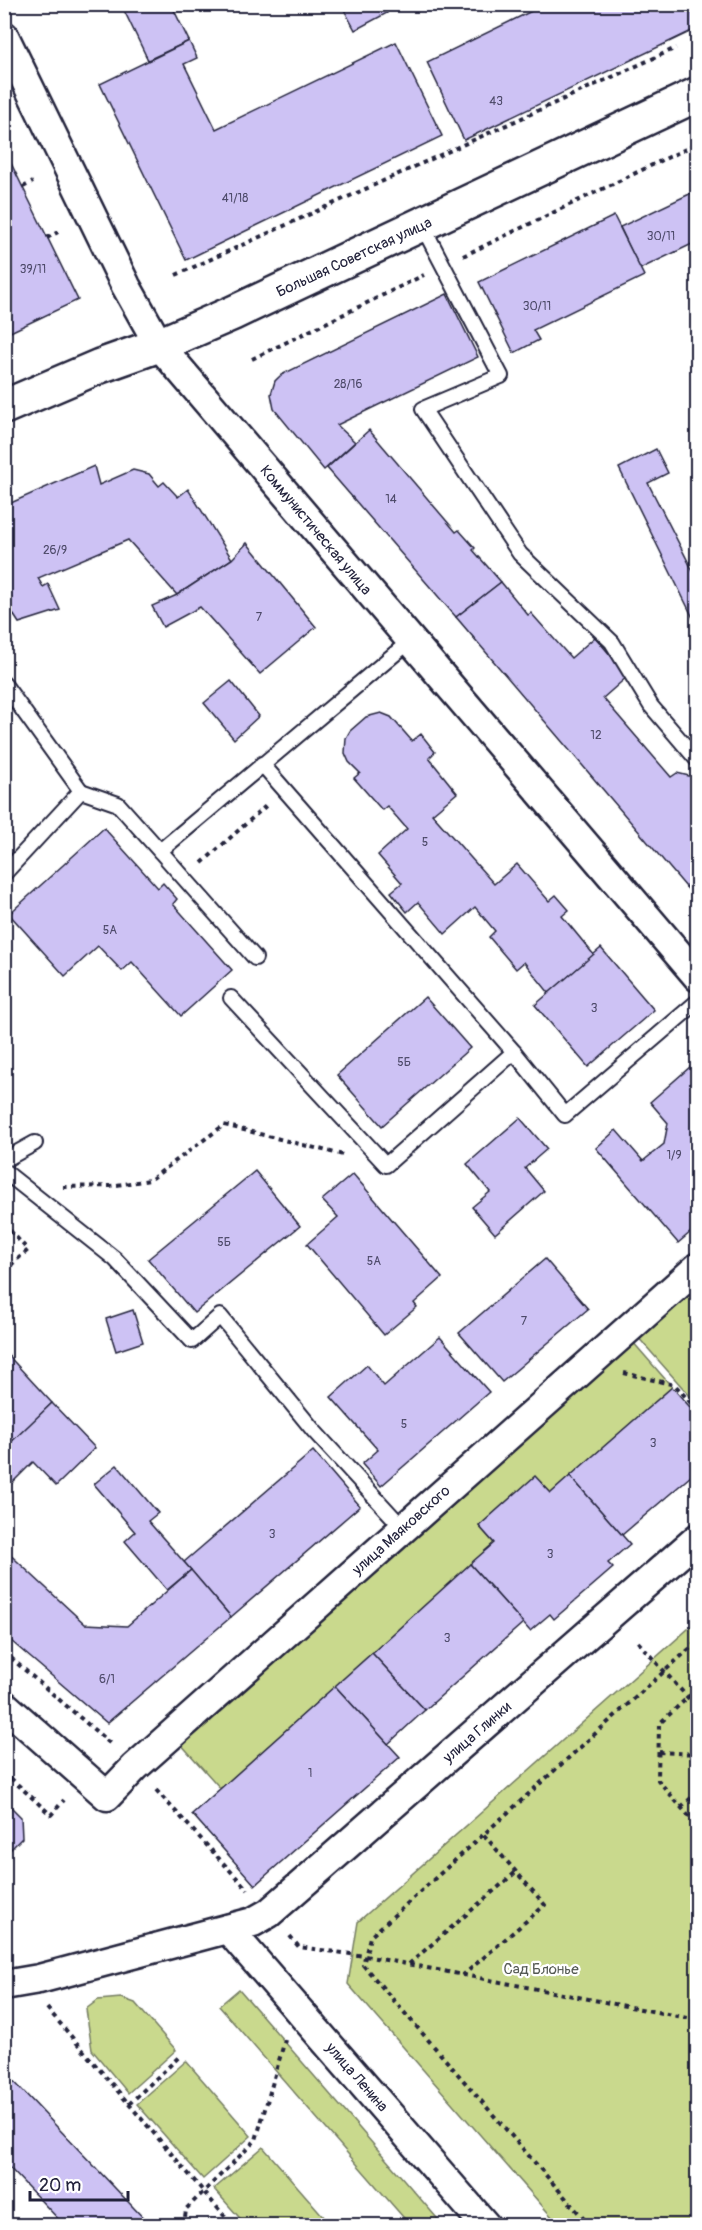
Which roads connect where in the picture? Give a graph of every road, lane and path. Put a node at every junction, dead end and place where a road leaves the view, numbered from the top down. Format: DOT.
graph roads {
  1 [pos="4,36"];
  2 [pos="676,48"];
  3 [pos="698,94"];
  4 [pos="698,142"];
  5 [pos="33,182"];
  6 [pos="23,187"];
  7 [pos="422,225"];
  8 [pos="58,232"];
  9 [pos="47,238"];
  10 [pos="444,266"];
  11 [pos="176,275"];
  12 [pos="159,345"];
  13 [pos="252,359"];
  14 [pos="4,407"];
  15 [pos="410,641"];
  16 [pos="4,684"];
  17 [pos="698,760"];
  18 [pos="261,764"];
  19 [pos="284,790"];
  20 [pos="81,791"];
  21 [pos="160,851"];
  22 [pos="4,874"];
  23 [pos="185,878"];
  24 [pos="255,958"];
  25 [pos="698,978"];
  26 [pos="231,998"];
  27 [pos="698,1001"];
  28 [pos="514,1052"];
  29 [pos="35,1143"];
  30 [pos="4,1160"];
  31 [pos="386,1166"];
  32 [pos="4,1171"];
  33 [pos="27,1188"];
  34 [pos="4,1224"];
  35 [pos="4,1257"];
  36 [pos="698,1267"];
  37 [pos="587,1364"];
  38 [pos="698,1411"];
  39 [pos="403,1528"];
  40 [pos="698,1538"];
  41 [pos="698,1641"];
  42 [pos="638,1642"];
  43 [pos="663,1671"];
  44 [pos="698,1688"];
  45 [pos="687,1696"];
  46 [pos="4,1705"];
  47 [pos="698,1709"];
  48 [pos="658,1752"];
  49 [pos="698,1754"];
  50 [pos="4,1772"];
  51 [pos="698,1792"];
  52 [pos="681,1807"];
  53 [pos="51,1815"];
  54 [pos="698,1827"];
  55 [pos="483,1834"];
  56 [pos="517,1871"];
  57 [pos="241,1925"];
  58 [pos="288,1934"];
  59 [pos="299,1947"];
  60 [pos="293,1952"];
  61 [pos="365,1956"];
  62 [pos="408,1965"];
  63 [pos="462,1976"];
  64 [pos="4,1985"];
  65 [pos="291,2000"];
  66 [pos="43,2003"];
  67 [pos="698,2020"];
  68 [pos="182,2055"];
  69 [pos="129,2104"];
  70 [pos="204,2191"];
  71 [pos="184,2226"];
  72 [pos="233,2226"];
  73 [pos="486,2226"];
  74 [pos="590,2226"];
  1 -- 12 [label="street, Коммунистическая улица"];
  2 -- 11 [label="path"];
  3 -- 7 [label="main road, Большая Советская улица"];
  4 -- 10 [label="path"];
  5 -- 6 [label="path"];
  7 -- 10 [label="lane"];
  7 -- 12 [label="main road, Большая Советская улица"];
  8 -- 9 [label="path"];
  10 -- 13 [label="path"];
  10 -- 17 [label="lane"];
  12 -- 14 [label="main road, Большая Советская улица"];
  12 -- 15 [label="street, Коммунистическая улица"];
  15 -- 18 [label="lane"];
  15 -- 25 [label="street, Коммунистическая улица"];
  16 -- 20 [label="lane"];
  18 -- 19 [label="lane"];
  18 -- 21 [label="lane"];
  19 -- 23 [label="path"];
  19 -- 28 [label="lane"];
  20 -- 21 [label="lane"];
  20 -- 22 [label="lane"];
  21 -- 23 [label="lane"];
  23 -- 24 [label="lane"];
  26 -- 31 [label="lane"];
  27 -- 28 [label="lane"];
  28 -- 31 [label="lane"];
  29 -- 30 [label="lane"];
  31 -- 33 [label="path"];
  32 -- 33 [label="lane"];
  33 -- 39 [label="lane"];
  34 -- 35 [label="path"];
  36 -- 37 [label="street, улица Маяковского"];
  37 -- 38 [label="path"];
  37 -- 39 [label="street, улица Маяковского"];
  39 -- 46 [label="street, улица Маяковского"];
  40 -- 57 [label="street, улица Глинки"];
  41 -- 43 [label="path"];
  42 -- 43 [label="path"];
  43 -- 45 [label="path"];
  43 -- 55 [label="path"];
  44 -- 45 [label="path"];
  45 -- 47 [label="path"];
  45 -- 48 [label="path"];
  48 -- 49 [label="path"];
  48 -- 52 [label="path"];
  50 -- 53 [label="path"];
  51 -- 52 [label="path"];
  52 -- 54 [label="path"];
  55 -- 56 [label="path"];
  55 -- 61 [label="path"];
  56 -- 62 [label="path"];
  56 -- 63 [label="path"];
  57 -- 64 [label="street, улица Глинки"];
  57 -- 65 [label="street, улица Ленина"];
  58 -- 59 [label="path"];
  59 -- 60 [label="path"];
  59 -- 61 [label="path"];
  61 -- 62 [label="path"];
  61 -- 74 [label="path"];
  62 -- 63 [label="path"];
  63 -- 67 [label="path"];
  65 -- 70 [label="path"];
  65 -- 73 [label="street, улица Ленина"];
  66 -- 69 [label="path"];
  68 -- 69 [label="path"];
  69 -- 70 [label="path"];
  70 -- 71 [label="path"];
  70 -- 72 [label="path"];
}
